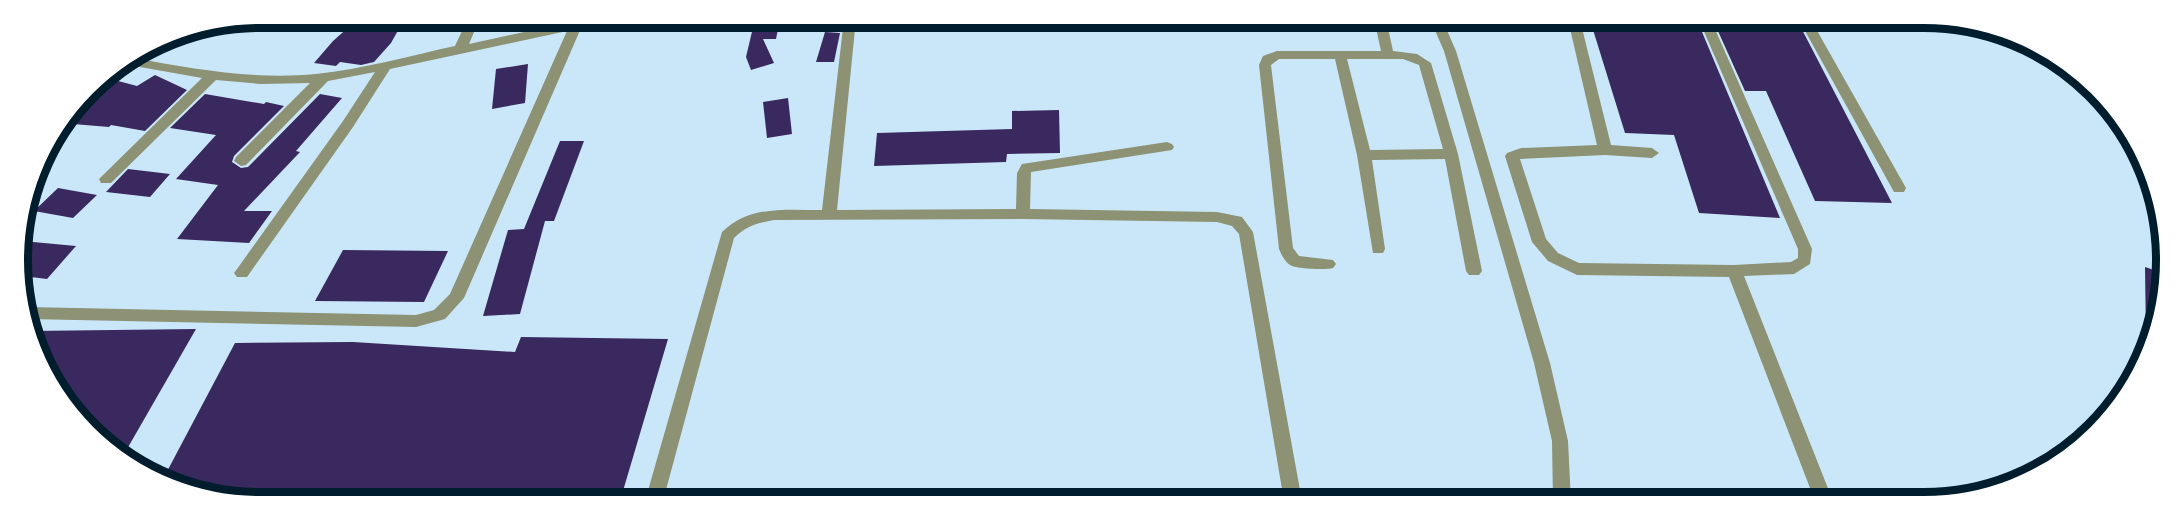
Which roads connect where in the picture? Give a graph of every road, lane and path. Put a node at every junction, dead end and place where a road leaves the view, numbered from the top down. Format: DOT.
graph roads {
  1 [pos="470,28"];
  2 [pos="541,28"];
  3 [pos="561,28"];
  4 [pos="575,28"];
  5 [pos="849,28"];
  6 [pos="1382,28"];
  7 [pos="1440,28"];
  8 [pos="1577,28"];
  9 [pos="1708,28"];
  10 [pos="1809,28"];
  11 [pos="540,32"];
  12 [pos="461,48"];
  13 [pos="1340,55"];
  14 [pos="1388,55"];
  15 [pos="140,63"];
  16 [pos="386,65"];
  17 [pos="213,75"];
  18 [pos="323,78"];
  19 [pos="1167,147"];
  20 [pos="1605,150"];
  21 [pos="1652,153"];
  22 [pos="1451,154"];
  23 [pos="1364,155"];
  24 [pos="241,161"];
  25 [pos="106,179"];
  26 [pos="1899,188"];
  27 [pos="829,214"];
  28 [pos="1023,214"];
  29 [pos="1378,249"];
  30 [pos="1328,264"];
  31 [pos="1734,271"];
  32 [pos="1474,272"];
  33 [pos="242,273"];
  34 [pos="34,313"];
  35 [pos="656,492"];
  36 [pos="1291,492"];
  37 [pos="1562,492"];
  38 [pos="1820,492"];
  1 -- 12 [label="street"];
  2 -- 11 [label="street"];
  3 -- 11 [label="street"];
  4 -- 34 [label="street"];
  5 -- 27 [label="street"];
  6 -- 14 [label="street"];
  7 -- 37 [label="street"];
  8 -- 20 [label="street"];
  9 -- 31 [label="street"];
  10 -- 26 [label="street"];
  11 -- 12 [label="street"];
  12 -- 16 [label="street"];
  13 -- 14 [label="street"];
  13 -- 23 [label="street"];
  13 -- 30 [label="street"];
  14 -- 22 [label="street"];
  15 -- 17 [label="street"];
  16 -- 18 [label="street"];
  16 -- 33 [label="street"];
  17 -- 18 [label="street"];
  17 -- 25 [label="street"];
  18 -- 24 [label="street"];
  19 -- 28 [label="street"];
  20 -- 21 [label="street"];
  20 -- 31 [label="street"];
  22 -- 23 [label="street"];
  22 -- 32 [label="street"];
  23 -- 29 [label="street"];
  27 -- 28 [label="street"];
  27 -- 35 [label="street"];
  28 -- 36 [label="street"];
  31 -- 38 [label="street"];
}
